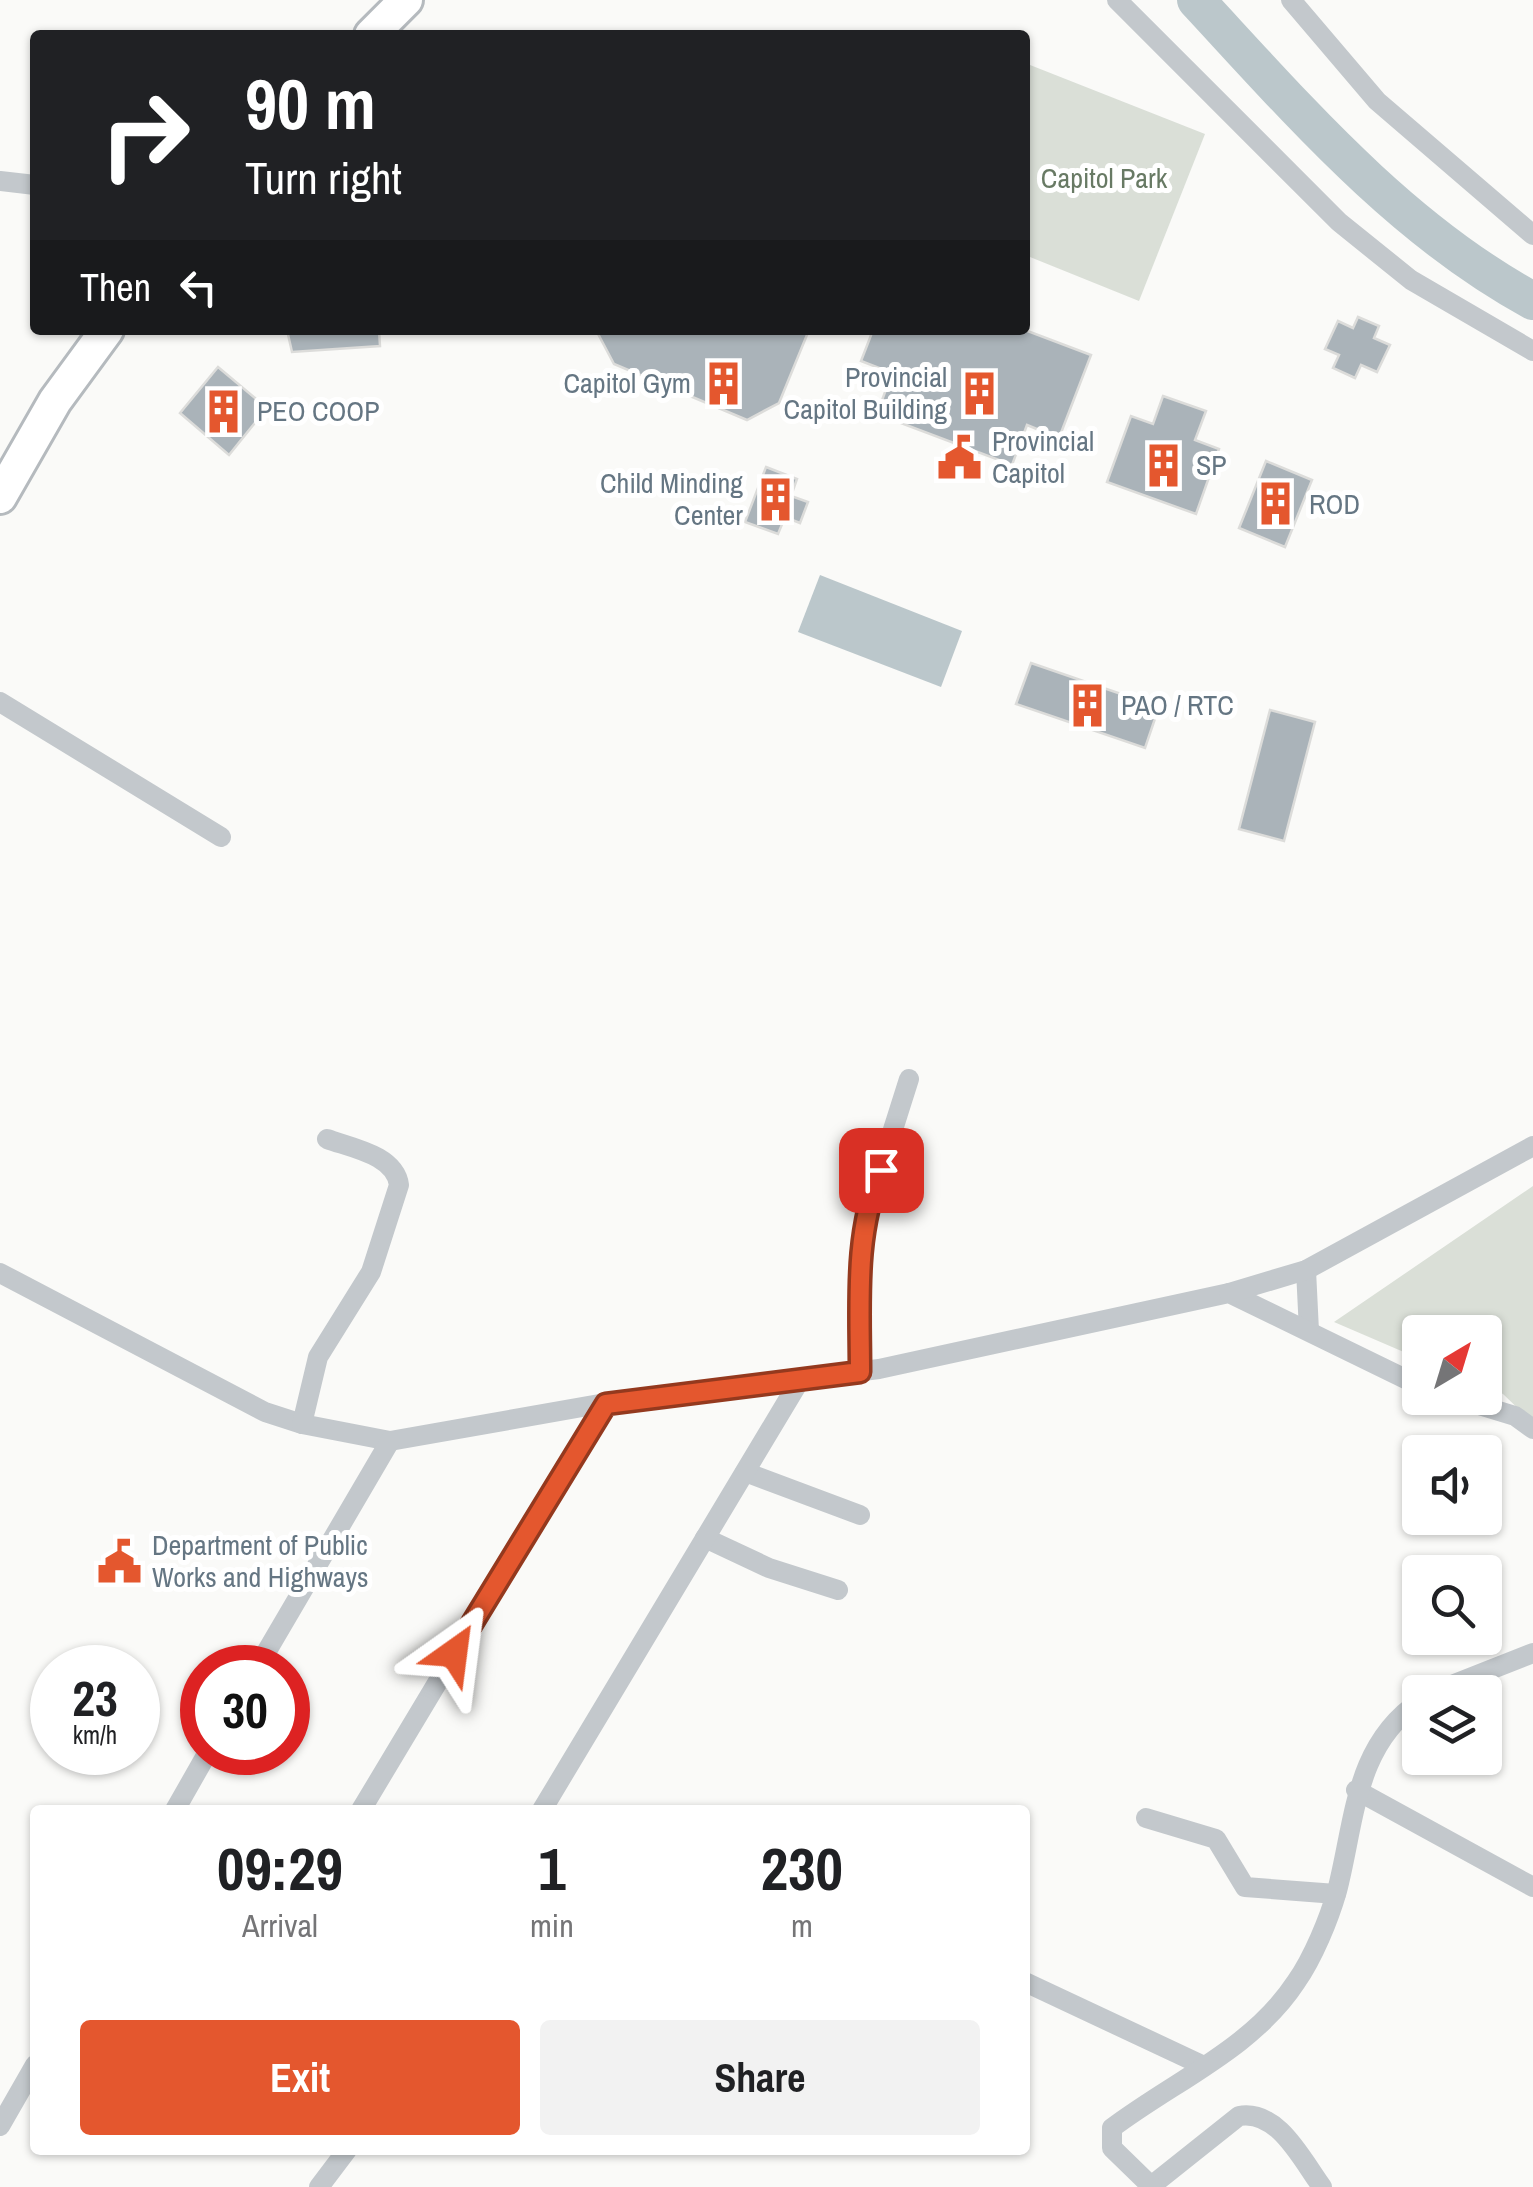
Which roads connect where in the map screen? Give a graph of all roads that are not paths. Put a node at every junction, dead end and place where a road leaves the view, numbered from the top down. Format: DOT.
graph roads {
  1 [pos="406,0"];
  2 [pos="1116,0"];
  3 [pos="1291,0"];
  4 [pos="378,30"];
  5 [pos="0,181"];
  6 [pos="30,184"];
  7 [pos="1533,235"];
  8 [pos="103,335"];
  9 [pos="1533,350"];
  10 [pos="0,497"];
  11 [pos="0,702"];
  12 [pos="221,837"];
  13 [pos="909,1079"];
  14 [pos="328,1139"];
  15 [pos="1533,1146"];
  16 [pos="1306,1270"];
  17 [pos="0,1273"];
  18 [pos="1229,1293"];
  19 [pos="1309,1330"];
  20 [pos="860,1372"];
  21 [pos="1402,1377"];
  22 [pos="800,1380"];
  23 [pos="606,1404"];
  24 [pos="1502,1412"];
  25 [pos="302,1424"];
  26 [pos="1533,1429"];
  27 [pos="390,1441"];
  28 [pos="744,1472"];
  29 [pos="860,1516"];
  30 [pos="705,1538"];
  31 [pos="838,1590"];
  32 [pos="271,1645"];
  33 [pos="1533,1653"];
  34 [pos="1477,1675"];
  35 [pos="1402,1714"];
  36 [pos="195,1775"];
  37 [pos="1356,1790"];
  38 [pos="178,1805"];
  39 [pos="363,1805"];
  40 [pos="545,1805"];
  41 [pos="1146,1818"];
  42 [pos="1533,1887"];
  43 [pos="1336,1894"];
  44 [pos="1030,1984"];
  45 [pos="1204,2066"];
  46 [pos="30,2074"];
  47 [pos="0,2126"];
  48 [pos="343,2155"];
  49 [pos="1152,2186"];
  50 [pos="319,2187"];
  51 [pos="1322,2187"];
  1 -- 4 [label="main road"];
  2 -- 9 [label="street"];
  3 -- 7 [label="street"];
  5 -- 6 [label="street"];
  8 -- 10 [label="main road"];
  11 -- 12 [label="street"];
  13 -- 20 [label="street"];
  14 -- 25 [label="street"];
  15 -- 16 [label="street"];
  16 -- 18 [label="street"];
  16 -- 19 [label="street"];
  17 -- 25 [label="street"];
  18 -- 19 [label="street"];
  18 -- 20 [label="street"];
  19 -- 21 [label="street"];
  20 -- 22 [label="street"];
  22 -- 23 [label="street"];
  22 -- 28 [label="street"];
  23 -- 27 [label="street"];
  23 -- 39 [label="street"];
  24 -- 26 [label="street"];
  25 -- 27 [label="street"];
  27 -- 32 [label="street"];
  28 -- 29 [label="street"];
  28 -- 30 [label="street"];
  30 -- 31 [label="street"];
  30 -- 40 [label="street"];
  33 -- 34 [label="street"];
  35 -- 37 [label="street"];
  36 -- 38 [label="street"];
  37 -- 42 [label="street"];
  37 -- 43 [label="street"];
  41 -- 43 [label="street"];
  43 -- 45 [label="street"];
  44 -- 45 [label="street"];
  45 -- 49 [label="street"];
  46 -- 47 [label="street"];
  48 -- 50 [label="street"];
  49 -- 51 [label="street"];
}
